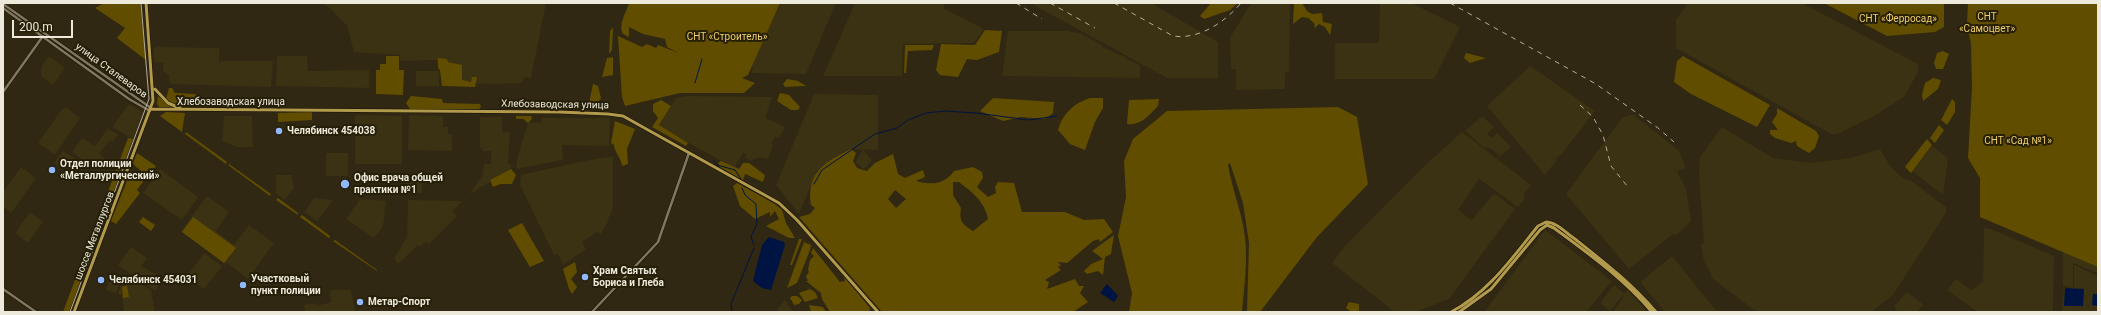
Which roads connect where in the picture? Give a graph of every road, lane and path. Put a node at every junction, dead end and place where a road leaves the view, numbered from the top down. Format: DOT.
graph roads {
  1 [pos="146,3"];
  2 [pos="3,4"];
  3 [pos="3,8"];
  4 [pos="44,35"];
  5 [pos="110,80"];
  6 [pos="108,84"];
  7 [pos="154,87"];
  8 [pos="3,92"];
  9 [pos="141,102"];
  10 [pos="139,106"];
  11 [pos="185,109"];
  12 [pos="151,110"];
  13 [pos="690,152"];
  14 [pos="3,289"];
  15 [pos="36,312"];
  16 [pos="74,312"];
  17 [pos="592,312"];
  18 [pos="878,312"];
  19 [pos="1451,312"];
  20 [pos="1459,312"];
  21 [pos="1652,312"];
  22 [pos="1656,312"];
  1 -- 7 [label="main road, шоссе Металлургов"];
  2 -- 4 [label="main road, улица Сталеваров"];
  3 -- 4 [label="main road, улица Сталеваров"];
  4 -- 5 [label="main road, улица Сталеваров"];
  4 -- 6 [label="main road, улица Сталеваров"];
  4 -- 8 [label="main road"];
  5 -- 6 [label="main road"];
  5 -- 9 [label="main road, улица Сталеваров"];
  6 -- 10 [label="main road, улица Сталеваров"];
  7 -- 11 [label="main road"];
  7 -- 12 [label="main road, шоссе Металлургов"];
  9 -- 10 [label="main road"];
  9 -- 12 [label="main road, улица Сталеваров"];
  10 -- 12 [label="main road, улица Сталеваров"];
  11 -- 12 [label="main road, Хлебозаводская улица"];
  11 -- 13 [label="main road, Хлебозаводская улица"];
  12 -- 16 [label="main road, шоссе Металлургов"];
  13 -- 17 [label="main road"];
  13 -- 18 [label="main road, Хлебозаводская улица"];
  14 -- 15 [label="main road"];
  19 -- 22 [label="main road"];
  20 -- 21 [label="main road"];
}
